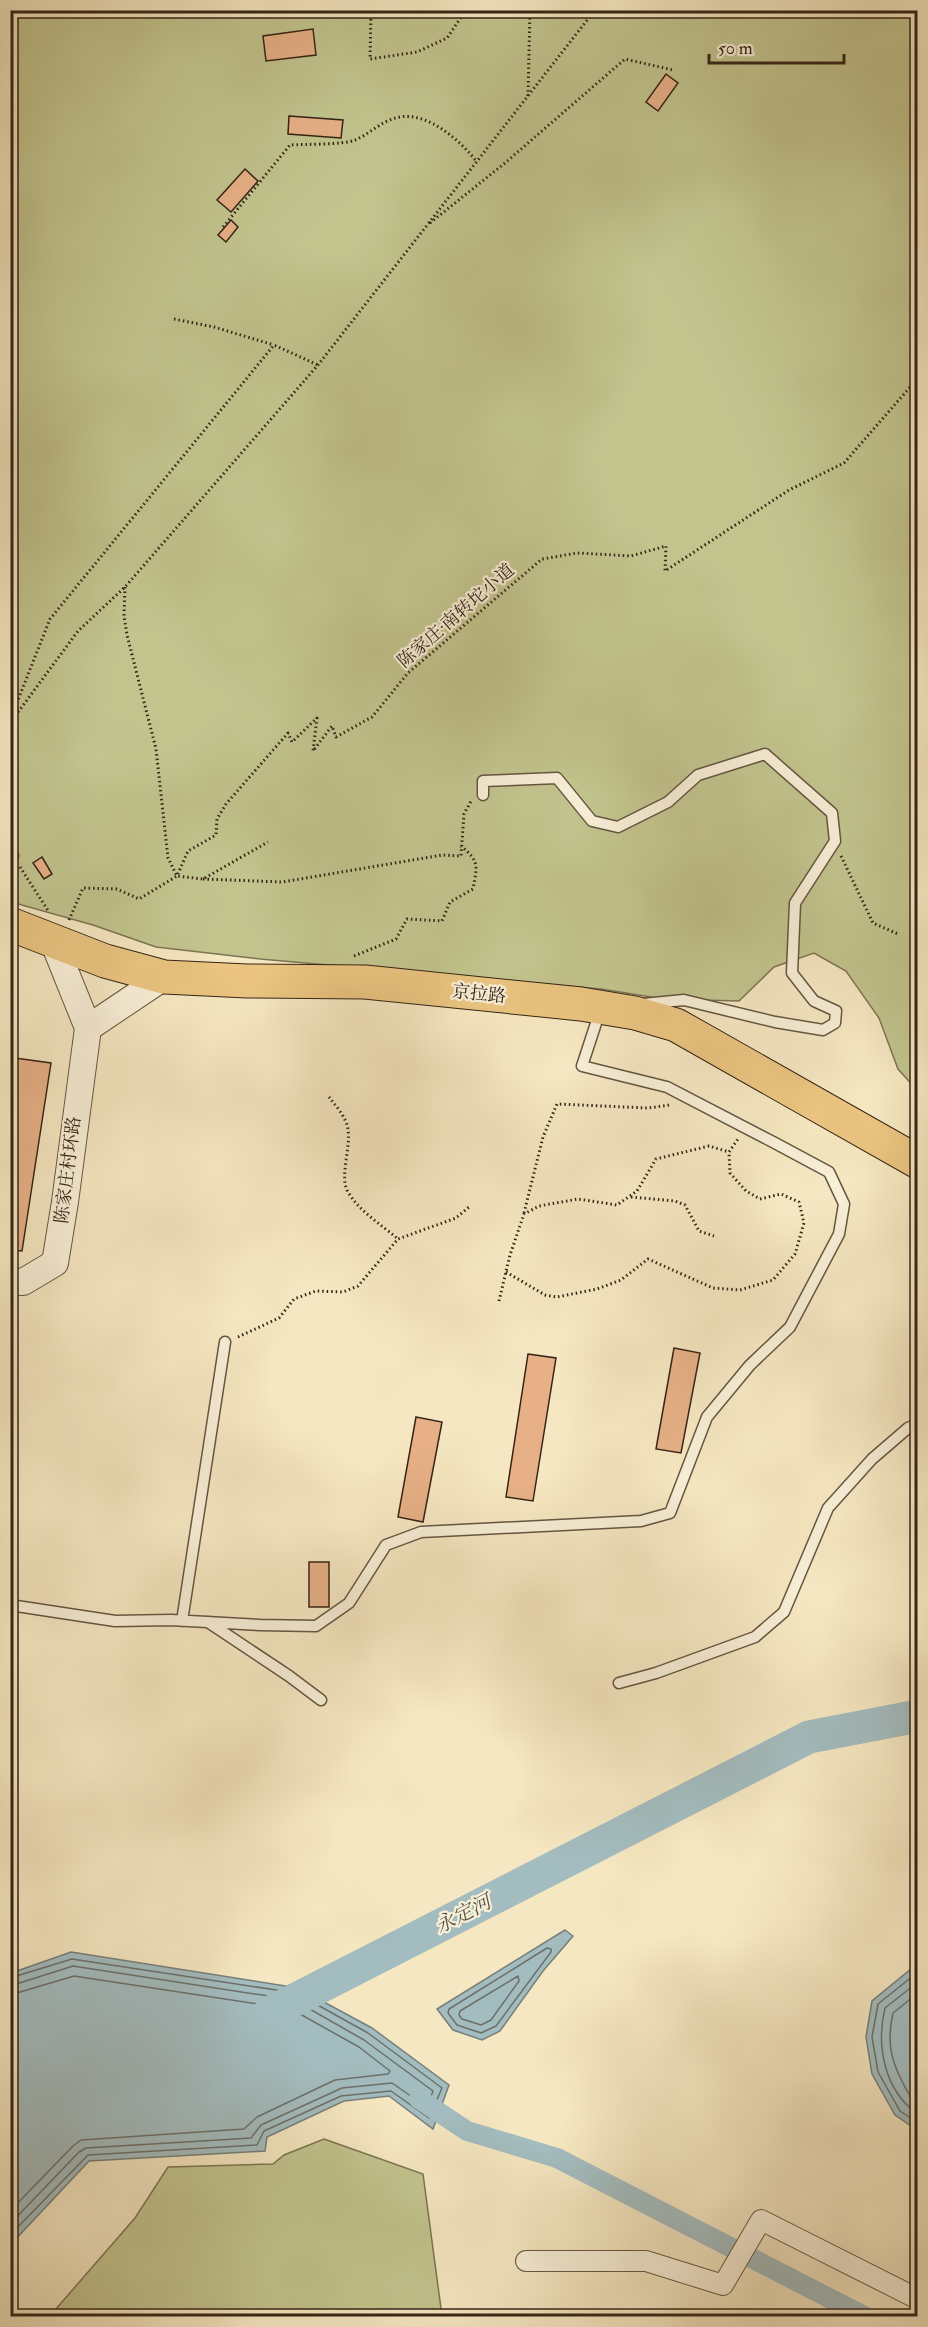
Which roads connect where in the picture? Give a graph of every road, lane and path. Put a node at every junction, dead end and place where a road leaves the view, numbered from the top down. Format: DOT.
graph roads {
  1 [pos="371,10"];
  2 [pos="466,10"];
  3 [pos="530,10"];
  4 [pos="595,10"];
  5 [pos="673,70"];
  6 [pos="528,97"];
  7 [pos="477,162"];
  8 [pos="426,226"];
  9 [pos="223,227"];
  10 [pos="174,319"];
  11 [pos="274,345"];
  12 [pos="318,365"];
  13 [pos="918,378"];
  14 [pos="125,587"];
  15 [pos="10,722"];
  16 [pos="483,795"];
  17 [pos="835,840"];
  18 [pos="268,842"];
  19 [pos="461,846"];
  20 [pos="12,856"];
  21 [pos="177,876"];
  22 [pos="203,879"];
  23 [pos="10,924"];
  24 [pos="898,934"];
  25 [pos="62,944"];
  26 [pos="351,958"];
  27 [pos="164,977"];
  28 [pos="601,1007"];
  29 [pos="635,1013"];
  30 [pos="88,1028"];
  31 [pos="329,1097"];
  32 [pos="673,1104"];
  33 [pos="746,1128"];
  34 [pos="728,1136"];
  35 [pos="737,1142"];
  36 [pos="729,1152"];
  37 [pos="918,1162"];
  38 [pos="630,1197"];
  39 [pos="469,1208"];
  40 [pos="524,1214"];
  41 [pos="714,1236"];
  42 [pos="398,1239"];
  43 [pos="506,1272"];
  44 [pos="10,1281"];
  45 [pos="499,1302"];
  46 [pos="225,1342"];
  47 [pos="918,1424"];
  48 [pos="10,1605"];
  49 [pos="182,1621"];
  50 [pos="208,1622"];
  51 [pos="619,1683"];
  52 [pos="321,1700"];
  53 [pos="526,2261"];
  54 [pos="918,2299"];
  1 -- 2 [label="path"];
  3 -- 6 [label="path"];
  4 -- 6 [label="path"];
  5 -- 8 [label="path"];
  6 -- 7 [label="path"];
  7 -- 8 [label="path"];
  7 -- 9 [label="path"];
  8 -- 12 [label="path"];
  10 -- 11 [label="path"];
  11 -- 12 [label="path"];
  11 -- 15 [label="path"];
  12 -- 14 [label="path"];
  13 -- 21 [label="path, 陈家庄·南转坨小道"];
  14 -- 15 [label="path"];
  14 -- 21 [label="path"];
  16 -- 17 [label="lane"];
  16 -- 19 [label="path"];
  17 -- 24 [label="path"];
  17 -- 29 [label="lane"];
  18 -- 22 [label="path"];
  19 -- 22 [label="path"];
  19 -- 26 [label="path"];
  20 -- 25 [label="path"];
  21 -- 22 [label="path"];
  21 -- 25 [label="path"];
  23 -- 25 [label="highway, 京拉路"];
  25 -- 27 [label="highway, 京拉路"];
  25 -- 30 [label="street"];
  27 -- 28 [label="highway, 京拉路"];
  27 -- 30 [label="street"];
  28 -- 29 [label="highway, 京拉路"];
  28 -- 33 [label="lane"];
  29 -- 37 [label="highway, 京拉路"];
  30 -- 44 [label="street, 陈家庄村环路"];
  31 -- 42 [label="path"];
  32 -- 40 [label="path"];
  33 -- 35 [label="path"];
  33 -- 50 [label="lane"];
  34 -- 35 [label="path"];
  35 -- 36 [label="path"];
  36 -- 38 [label="path"];
  36 -- 43 [label="path"];
  38 -- 40 [label="path"];
  38 -- 41 [label="path"];
  39 -- 42 [label="path"];
  40 -- 43 [label="path"];
  42 -- 46 [label="path"];
  43 -- 45 [label="path"];
  46 -- 49 [label="lane"];
  47 -- 51 [label="lane"];
  48 -- 49 [label="lane"];
  49 -- 50 [label="lane"];
  50 -- 52 [label="lane"];
  53 -- 54 [label="street"];
}
